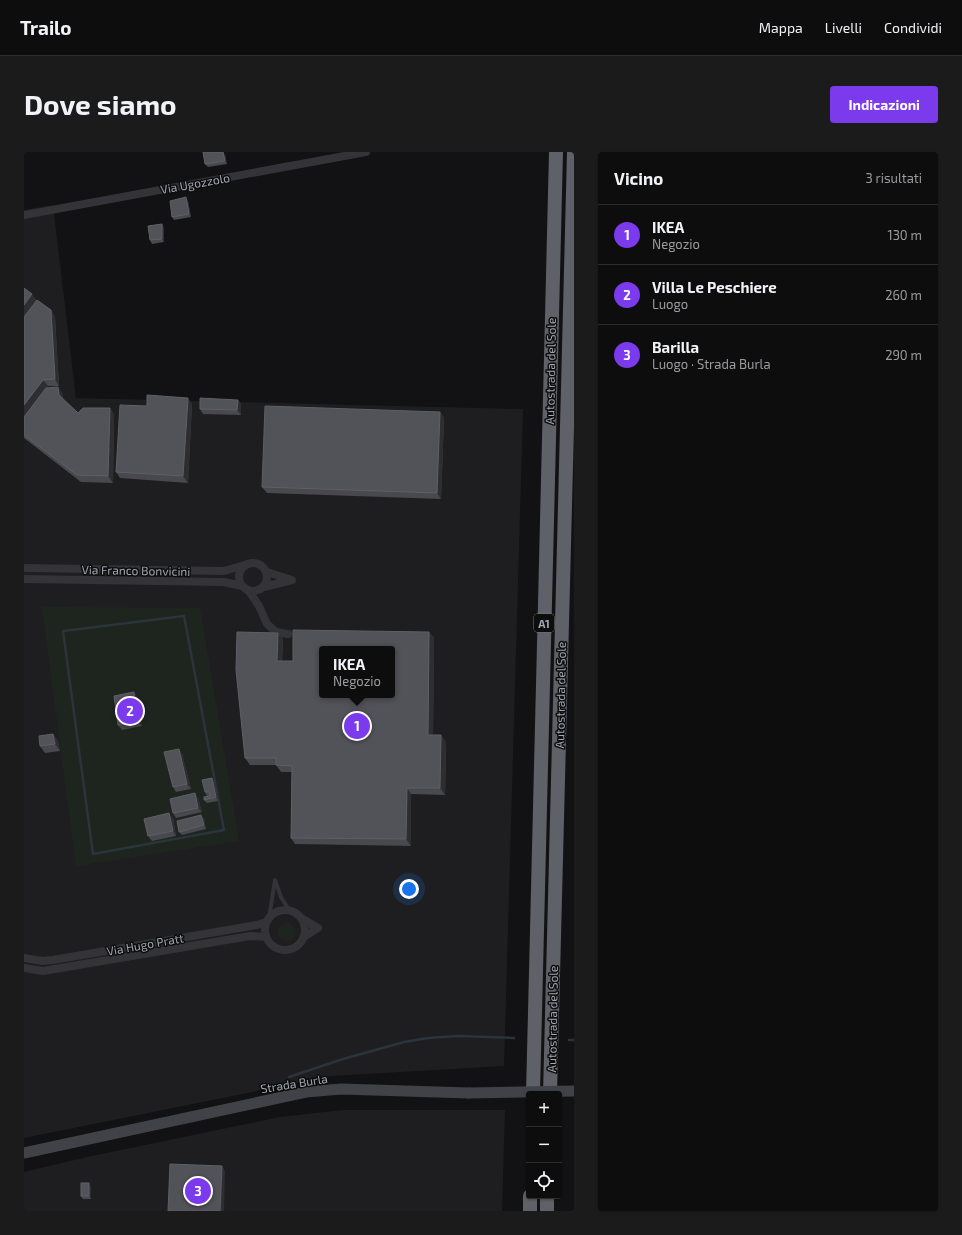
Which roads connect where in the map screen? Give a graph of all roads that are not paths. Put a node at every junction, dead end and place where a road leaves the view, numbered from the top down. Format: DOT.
graph roads {
  1 [pos="366,152"];
  2 [pos="556,152"];
  3 [pos="574,152"];
  4 [pos="330,155"];
  5 [pos="24,215"];
  6 [pos="248,564"];
  7 [pos="24,568"];
  8 [pos="267,572"];
  9 [pos="24,579"];
  10 [pos="242,586"];
  11 [pos="263,588"];
  12 [pos="249,591"];
  13 [pos="259,606"];
  14 [pos="288,634"];
  15 [pos="289,910"];
  16 [pos="301,918"];
  17 [pos="267,920"];
  18 [pos="266,937"];
  19 [pos="304,937"];
  20 [pos="24,958"];
  21 [pos="24,968"];
  22 [pos="532,1091"];
  23 [pos="550,1091"];
  24 [pos="574,1091"];
  25 [pos="24,1153"];
  26 [pos="530,1199"];
  27 [pos="547,1199"];
  28 [pos="530,1211"];
  29 [pos="547,1211"];
  1 -- 4 [label="street, Via Ugozzolo"];
  2 -- 22 [label="highway, Autostrada del Sole / A1"];
  3 -- 23 [label="highway, Autostrada del Sole / A1"];
  4 -- 5 [label="street, Via Ugozzolo"];
  6 -- 7 [label="street, Via Franco Bonvicini"];
  6 -- 8 [label="street"];
  6 -- 10 [label="street"];
  8 -- 11 [label="street"];
  8 -- 11 [label="street"];
  9 -- 10 [label="street, Via Franco Bonvicini"];
  10 -- 12 [label="street, Via Franco Bonvicini"];
  11 -- 12 [label="street"];
  11 -- 13 [label="street"];
  12 -- 13 [label="street"];
  13 -- 14 [label="street"];
  15 -- 16 [label="street"];
  15 -- 17 [label="street"];
  15 -- 17 [label="lane"];
  16 -- 19 [label="street"];
  16 -- 19 [label="street"];
  17 -- 18 [label="street"];
  17 -- 20 [label="street, Via Hugo Pratt"];
  18 -- 19 [label="street"];
  18 -- 21 [label="street, Via Hugo Pratt"];
  24 -- 25 [label="main road, Strada Burla, bridge"];
  26 -- 28 [label="highway"];
  27 -- 29 [label="highway"];
}
